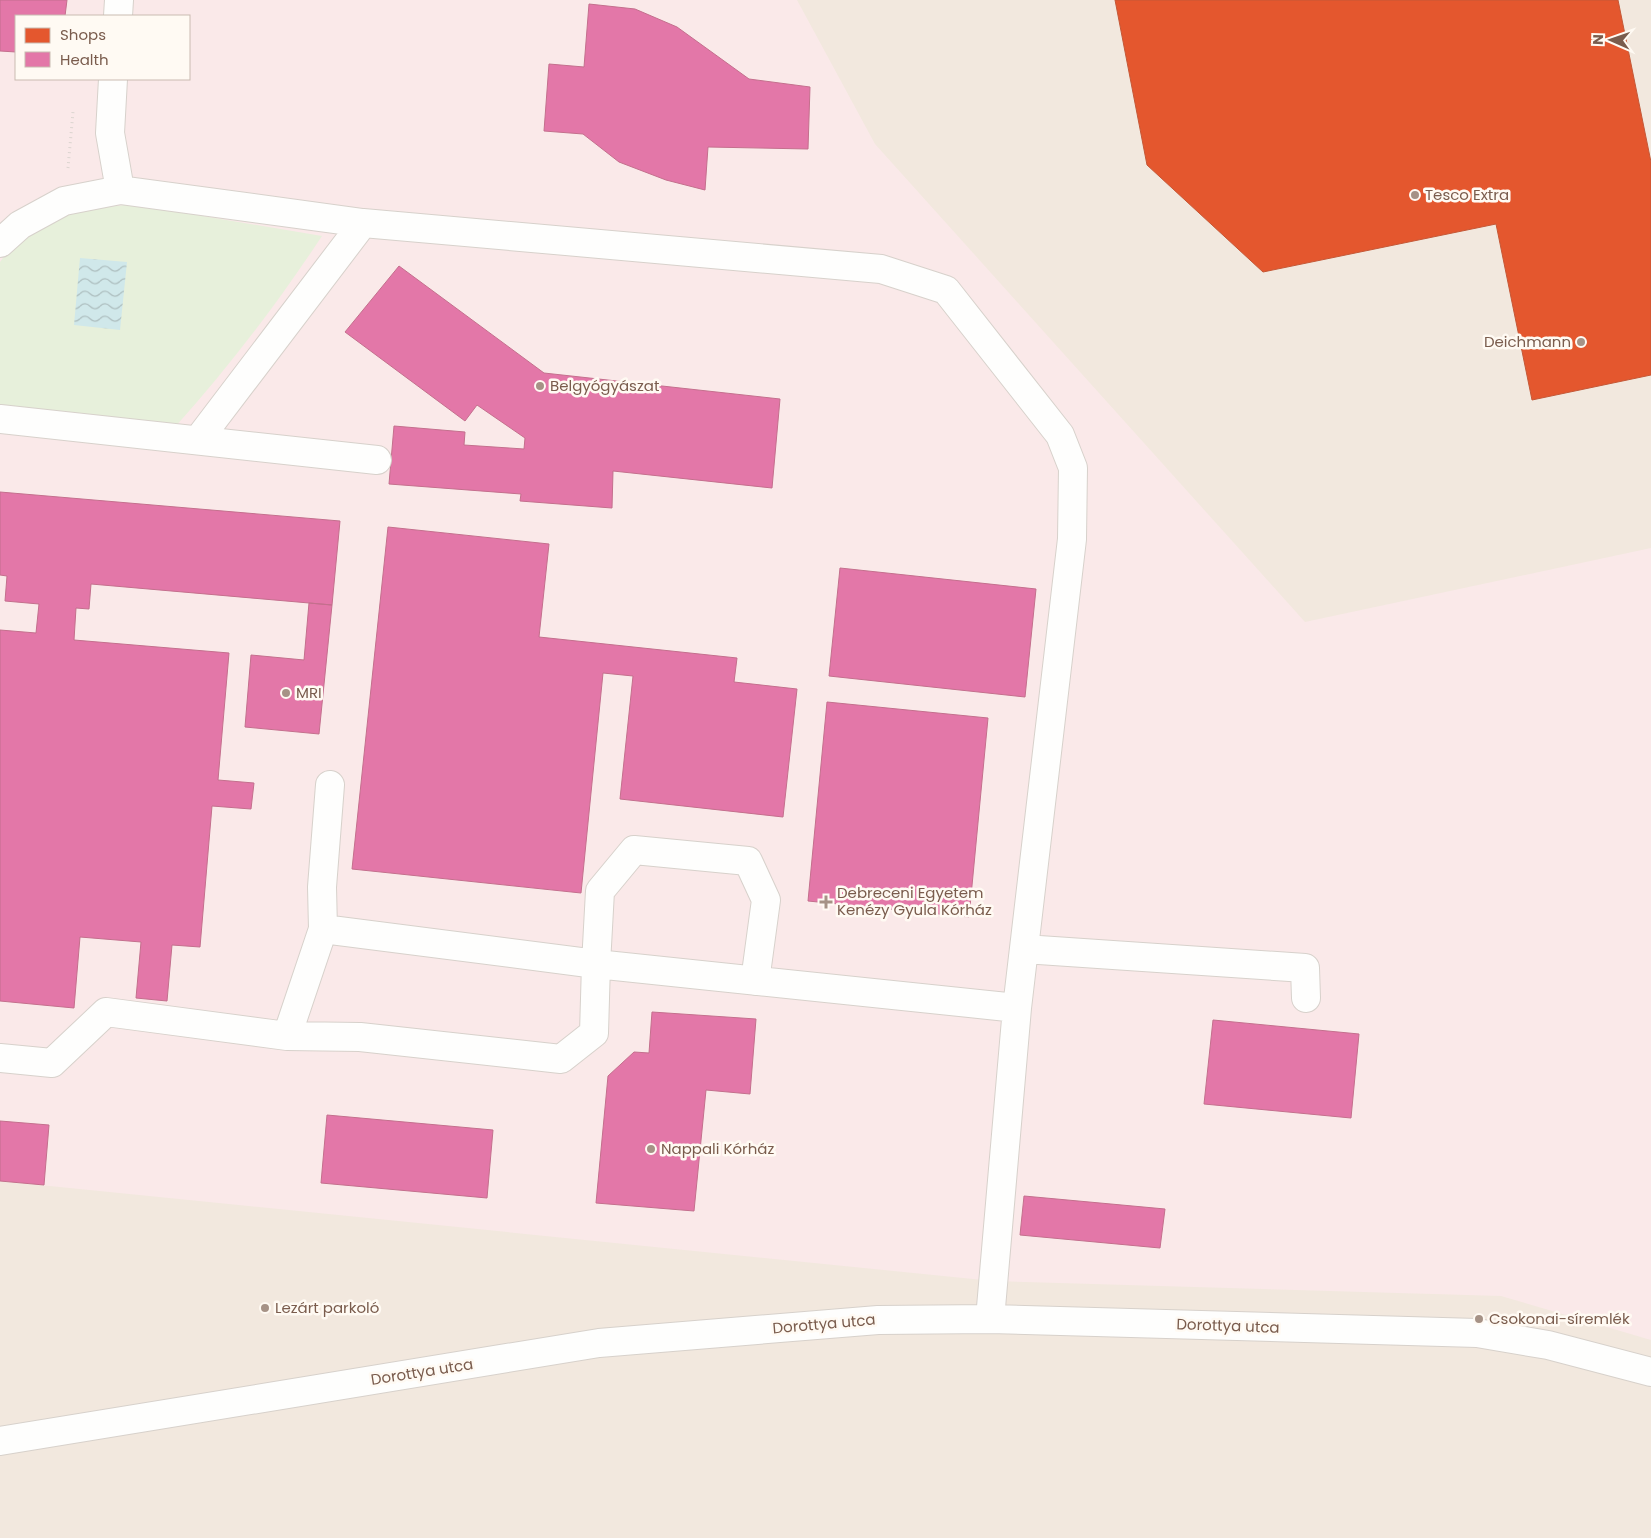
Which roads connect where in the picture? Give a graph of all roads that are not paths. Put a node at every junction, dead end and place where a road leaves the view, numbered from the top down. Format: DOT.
graph roads {
  1 [pos="119,0"];
  2 [pos="118,15"];
  3 [pos="113,80"];
  4 [pos="120,190"];
  5 [pos="363,224"];
  6 [pos="0,243"];
  7 [pos="0,419"];
  8 [pos="198,440"];
  9 [pos="377,460"];
  10 [pos="330,785"];
  11 [pos="323,929"];
  12 [pos="1024,949"];
  13 [pos="596,964"];
  14 [pos="755,981"];
  15 [pos="1306,998"];
  16 [pos="1017,1008"];
  17 [pos="287,1036"];
  18 [pos="0,1058"];
  19 [pos="990,1319"];
  20 [pos="1651,1372"];
  21 [pos="0,1441"];
  1 -- 2 [label="street"];
  3 -- 4 [label="street"];
  4 -- 5 [label="street"];
  4 -- 6 [label="street"];
  5 -- 8 [label="street"];
  5 -- 12 [label="street"];
  7 -- 8 [label="street"];
  8 -- 9 [label="street"];
  10 -- 11 [label="street"];
  11 -- 13 [label="street"];
  11 -- 17 [label="street"];
  12 -- 15 [label="street"];
  12 -- 16 [label="street"];
  13 -- 14 [label="street"];
  13 -- 14 [label="street"];
  13 -- 17 [label="street"];
  14 -- 16 [label="street"];
  16 -- 19 [label="street"];
  17 -- 18 [label="street"];
  19 -- 20 [label="street, Dorottya utca"];
  19 -- 21 [label="street, Dorottya utca"];
}
